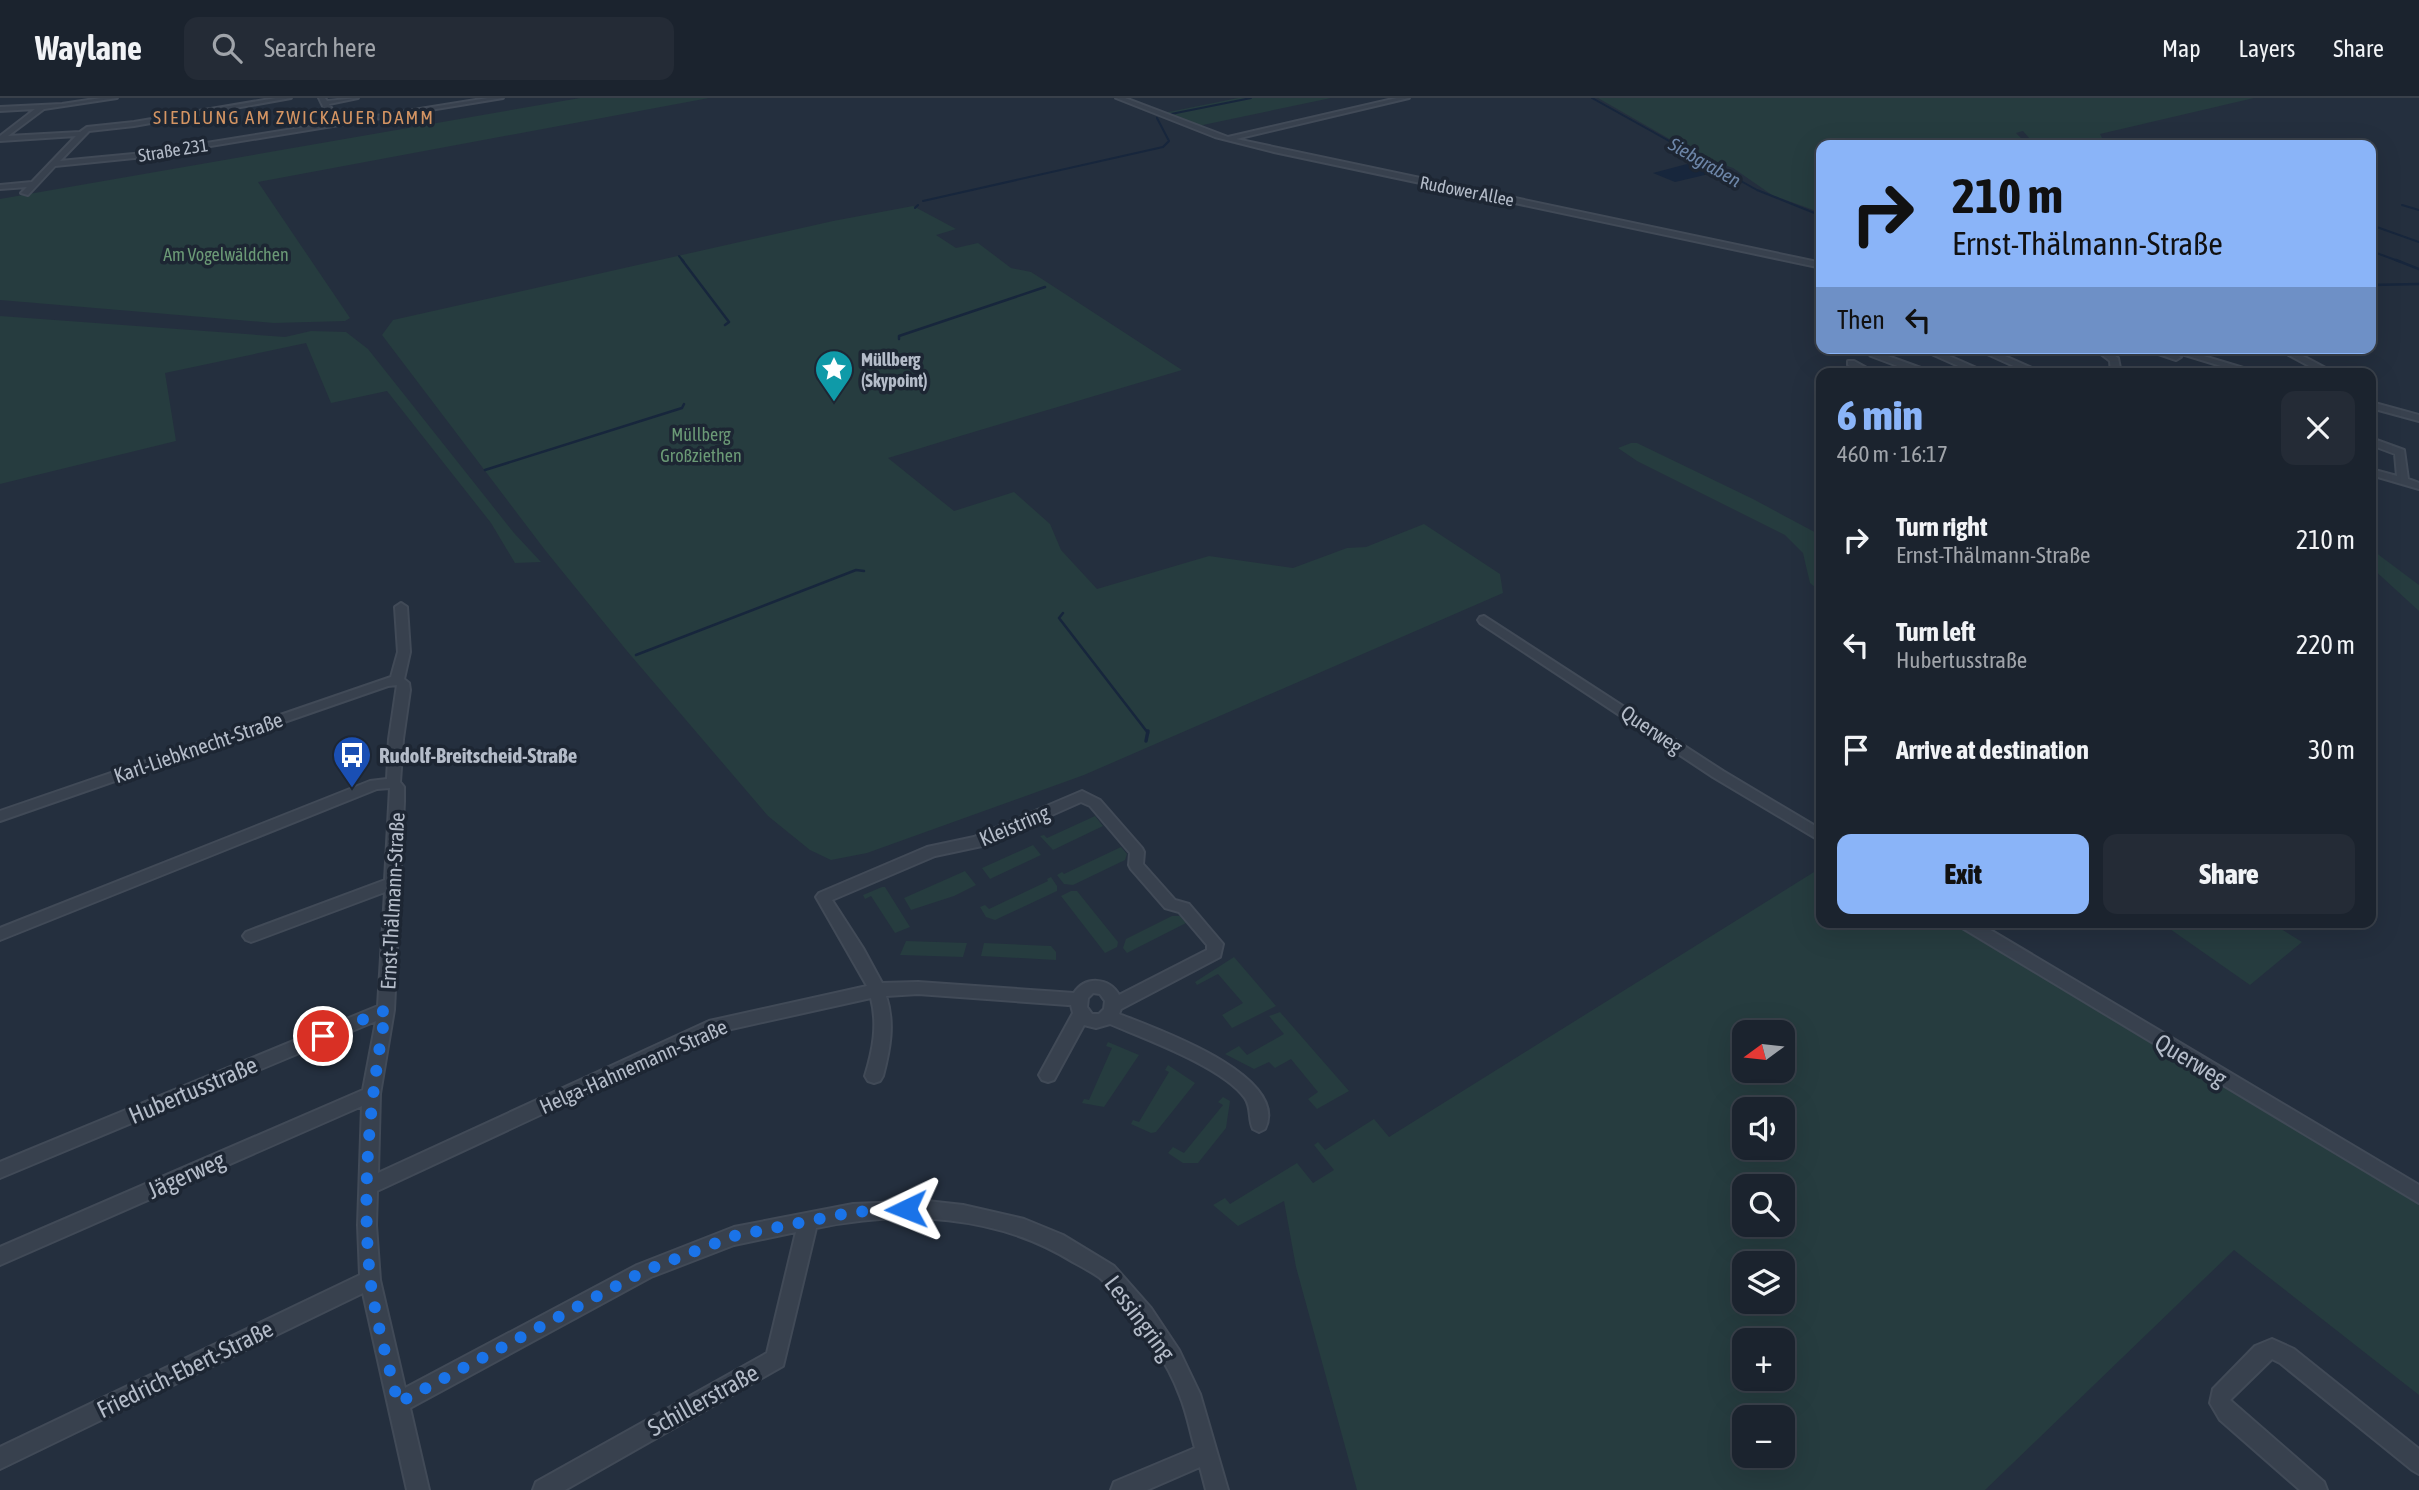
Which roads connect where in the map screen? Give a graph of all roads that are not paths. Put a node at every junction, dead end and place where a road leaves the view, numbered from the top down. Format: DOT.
graph roads {
  1 [pos="53,98"];
  2 [pos="114,98"];
  3 [pos="288,98"];
  4 [pos="355,98"];
  5 [pos="500,98"];
  6 [pos="1119,98"];
  7 [pos="1406,98"];
  8 [pos="323,101"];
  9 [pos="42,107"];
  10 [pos="0,109"];
  11 [pos="334,124"];
  12 [pos="83,132"];
  13 [pos="0,139"];
  14 [pos="1228,139"];
  15 [pos="52,164"];
  16 [pos="33,184"];
  17 [pos="0,187"];
  18 [pos="25,193"];
  19 [pos="1816,265"];
  20 [pos="1874,354"];
  21 [pos="1937,354"];
  22 [pos="1992,354"];
  23 [pos="2106,354"];
  24 [pos="2165,354"];
  25 [pos="2187,354"];
  26 [pos="2292,354"];
  27 [pos="1851,363"];
  28 [pos="1861,368"];
  29 [pos="1912,368"];
  30 [pos="1971,368"];
  31 [pos="2026,368"];
  32 [pos="2116,368"];
  33 [pos="2211,368"];
  34 [pos="2235,368"];
  35 [pos="2320,368"];
  36 [pos="2376,398"];
  37 [pos="2376,406"];
  38 [pos="2388,409"];
  39 [pos="2419,418"];
  40 [pos="2376,443"];
  41 [pos="2376,474"];
  42 [pos="2403,482"];
  43 [pos="2419,486"];
  44 [pos="401,607"];
  45 [pos="1484,620"];
  46 [pos="397,681"];
  47 [pos="393,783"];
  48 [pos="0,816"];
  49 [pos="1816,833"];
  50 [pos="392,883"];
  51 [pos="1974,928"];
  52 [pos="0,934"];
  53 [pos="250,936"];
  54 [pos="876,990"];
  55 [pos="1079,1008"];
  56 [pos="386,1010"];
  57 [pos="1112,1010"];
  58 [pos="874,1076"];
  59 [pos="1048,1076"];
  60 [pos="372,1094"];
  61 [pos="1259,1124"];
  62 [pos="0,1170"];
  63 [pos="368,1186"];
  64 [pos="2419,1195"];
  65 [pos="808,1222"];
  66 [pos="0,1255"];
  67 [pos="370,1279"];
  68 [pos="398,1403"];
  69 [pos="1208,1452"];
  70 [pos="0,1458"];
  71 [pos="2419,1463"];
  72 [pos="418,1490"];
  73 [pos="544,1490"];
  74 [pos="1122,1490"];
  75 [pos="1217,1490"];
  76 [pos="2316,1490"];
  1 -- 9 [label="street"];
  2 -- 9 [label="street"];
  3 -- 12 [label="street"];
  4 -- 8 [label="street"];
  5 -- 11 [label="street, Straße 231"];
  6 -- 14 [label="street, Rudower Allee"];
  7 -- 14 [label="street"];
  8 -- 11 [label="street"];
  9 -- 10 [label="street"];
  9 -- 13 [label="street"];
  11 -- 15 [label="street, Straße 231"];
  12 -- 13 [label="street"];
  12 -- 15 [label="street"];
  14 -- 19 [label="street, Rudower Allee"];
  15 -- 16 [label="street"];
  16 -- 17 [label="street"];
  16 -- 18 [label="street"];
  20 -- 29 [label="street"];
  21 -- 30 [label="street"];
  22 -- 31 [label="street"];
  23 -- 32 [label="street"];
  24 -- 33 [label="street"];
  25 -- 34 [label="street"];
  26 -- 35 [label="street"];
  27 -- 28 [label="street"];
  36 -- 38 [label="street"];
  37 -- 38 [label="street"];
  38 -- 39 [label="street"];
  40 -- 42 [label="street"];
  41 -- 42 [label="street"];
  42 -- 43 [label="street"];
  44 -- 46 [label="street, Ernst-Thälmann-Straße"];
  45 -- 49 [label="street, Querweg"];
  46 -- 47 [label="street, Ernst-Thälmann-Straße"];
  46 -- 48 [label="street, Karl-Liebknecht-Straße"];
  47 -- 50 [label="street, Ernst-Thälmann-Straße"];
  47 -- 52 [label="street"];
  50 -- 53 [label="street"];
  50 -- 56 [label="street, Ernst-Thälmann-Straße"];
  51 -- 64 [label="street, Querweg"];
  54 -- 55 [label="street, Helga-Hahnemann-Straße"];
  54 -- 57 [label="street, Kleistring"];
  54 -- 58 [label="street, Kleistring"];
  54 -- 63 [label="street, Helga-Hahnemann-Straße"];
  55 -- 57 [label="street, Helga-Hahnemann-Straße"];
  55 -- 57 [label="street, Helga-Hahnemann-Straße"];
  55 -- 59 [label="street"];
  56 -- 60 [label="street, Ernst-Thälmann-Straße"];
  56 -- 62 [label="street, Hubertusstraße"];
  57 -- 61 [label="street, Helga-Hahnemann-Straße"];
  60 -- 63 [label="street, Ernst-Thälmann-Straße"];
  60 -- 66 [label="street, Jägerweg"];
  63 -- 67 [label="street, Ernst-Thälmann-Straße"];
  65 -- 68 [label="street, Lessingring"];
  65 -- 69 [label="street, Lessingring"];
  65 -- 73 [label="street, Schillerstraße"];
  67 -- 68 [label="street, Ernst-Thälmann-Straße"];
  67 -- 70 [label="street, Friedrich-Ebert-Straße"];
  68 -- 72 [label="street, Ernst-Thälmann-Straße"];
  69 -- 74 [label="street"];
  69 -- 75 [label="street, Lessingring"];
  71 -- 76 [label="street"];
}
